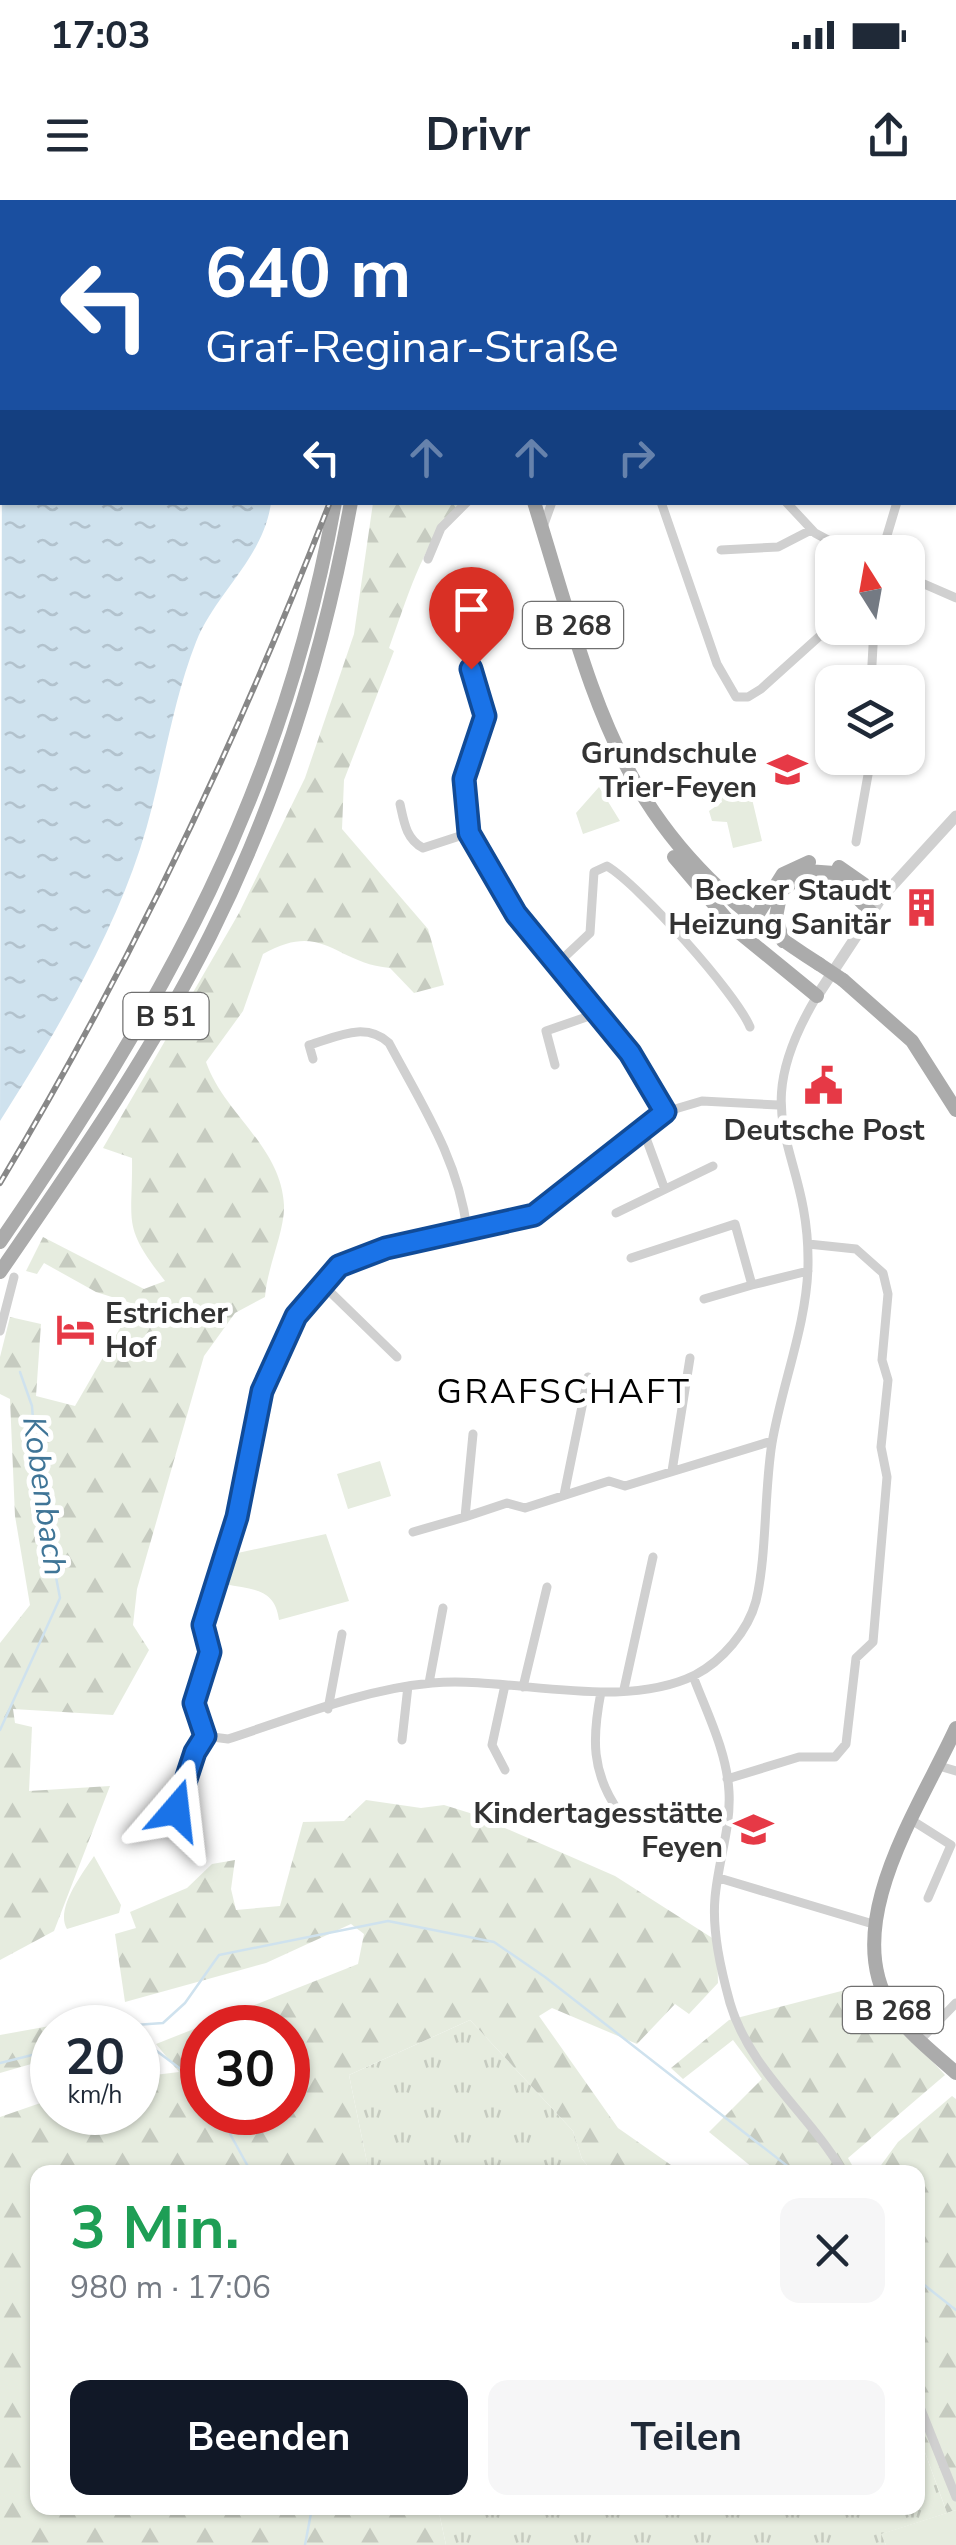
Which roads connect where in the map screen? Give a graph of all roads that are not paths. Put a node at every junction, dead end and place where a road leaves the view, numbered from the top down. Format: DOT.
graph roads {
  1 [pos="334,505"];
  2 [pos="349,505"];
  3 [pos="464,505"];
  4 [pos="535,505"];
  5 [pos="551,505"];
  6 [pos="662,505"];
  7 [pos="789,505"];
  8 [pos="895,505"];
  9 [pos="542,530"];
  10 [pos="811,530"];
  11 [pos="820,535"];
  12 [pos="887,535"];
  13 [pos="721,550"];
  14 [pos="428,559"];
  15 [pos="925,585"];
  16 [pos="939,592"];
  17 [pos="956,598"];
  18 [pos="956,607"];
  19 [pos="443,625"];
  20 [pos="815,640"];
  21 [pos="283,736"];
  22 [pos="868,775"];
  23 [pos="400,804"];
  24 [pos="956,816"];
  25 [pos="656,821"];
  26 [pos="469,833"];
  27 [pos="856,842"];
  28 [pos="882,897"];
  29 [pos="871,912"];
  30 [pos="754,920"];
  31 [pos="783,942"];
  32 [pos="558,964"];
  33 [pos="817,996"];
  34 [pos="598,1012"];
  35 [pos="750,1028"];
  36 [pos="313,1059"];
  37 [pos="556,1066"];
  38 [pos="778,1105"];
  39 [pos="956,1110"];
  40 [pos="665,1112"];
  41 [pos="642,1127"];
  42 [pos="713,1166"];
  43 [pos="664,1187"];
  44 [pos="616,1213"];
  45 [pos="467,1229"];
  46 [pos="0,1242"];
  47 [pos="808,1244"];
  48 [pos="630,1258"];
  49 [pos="808,1271"];
  50 [pos="7,1275"];
  51 [pos="322,1284"];
  52 [pos="752,1286"];
  53 [pos="704,1299"];
  54 [pos="0,1330"];
  55 [pos="397,1357"];
  56 [pos="690,1358"];
  57 [pos="588,1376"];
  58 [pos="474,1434"];
  59 [pos="772,1441"];
  60 [pos="672,1471"];
  61 [pos="564,1495"];
  62 [pos="465,1517"];
  63 [pos="413,1532"];
  64 [pos="653,1557"];
  65 [pos="546,1587"];
  66 [pos="443,1608"];
  67 [pos="342,1634"];
  68 [pos="693,1676"];
  69 [pos="429,1683"];
  70 [pos="506,1685"];
  71 [pos="408,1686"];
  72 [pos="523,1687"];
  73 [pos="624,1689"];
  74 [pos="602,1692"];
  75 [pos="328,1709"];
  76 [pos="956,1728"];
  77 [pos="205,1736"];
  78 [pos="402,1740"];
  79 [pos="938,1766"];
  80 [pos="505,1770"];
  81 [pos="956,1771"];
  82 [pos="728,1779"];
  83 [pos="619,1812"];
  84 [pos="913,1821"];
  85 [pos="165,1826"];
  86 [pos="718,1878"];
  87 [pos="928,1898"];
  88 [pos="873,1924"];
  89 [pos="956,2003"];
  90 [pos="920,2040"];
  91 [pos="956,2073"];
  92 [pos="839,2165"];
  93 [pos="925,2419"];
  94 [pos="956,2496"];
  1 -- 21 [label="main road, B 51"];
  2 -- 21 [label="main road, B 51"];
  3 -- 14 [label="street"];
  4 -- 9 [label="main road, B 268"];
  5 -- 9 [label="street"];
  6 -- 20 [label="street"];
  7 -- 10 [label="street"];
  8 -- 12 [label="street"];
  9 -- 25 [label="main road, B 268"];
  10 -- 11 [label="street"];
  10 -- 13 [label="street"];
  15 -- 16 [label="street"];
  16 -- 17 [label="street"];
  16 -- 18 [label="street"];
  19 -- 26 [label="street"];
  21 -- 46 [label="main road, B 51"];
  21 -- 50 [label="main road, B 51"];
  22 -- 27 [label="street"];
  23 -- 26 [label="street"];
  24 -- 28 [label="street"];
  25 -- 30 [label="main road, B 268"];
  25 -- 33 [label="main road"];
  26 -- 32 [label="street"];
  28 -- 29 [label="street"];
  28 -- 30 [label="main road"];
  29 -- 31 [label="main road"];
  29 -- 33 [label="street"];
  30 -- 31 [label="main road, B 268"];
  31 -- 39 [label="main road, B 268, bridge"];
  32 -- 34 [label="street"];
  32 -- 35 [label="street"];
  33 -- 38 [label="street"];
  34 -- 37 [label="street"];
  34 -- 40 [label="street"];
  36 -- 45 [label="street"];
  38 -- 40 [label="street"];
  38 -- 47 [label="street"];
  40 -- 41 [label="street"];
  41 -- 43 [label="street"];
  41 -- 45 [label="street"];
  42 -- 43 [label="street"];
  43 -- 44 [label="street"];
  45 -- 51 [label="street"];
  47 -- 49 [label="street"];
  47 -- 82 [label="street"];
  48 -- 52 [label="street"];
  49 -- 52 [label="street"];
  49 -- 59 [label="street"];
  50 -- 54 [label="street"];
  51 -- 55 [label="street"];
  51 -- 77 [label="street"];
  52 -- 53 [label="street"];
  56 -- 60 [label="street"];
  57 -- 61 [label="street"];
  58 -- 62 [label="street"];
  59 -- 60 [label="street"];
  59 -- 68 [label="street"];
  60 -- 61 [label="street"];
  61 -- 62 [label="street"];
  62 -- 63 [label="street"];
  64 -- 73 [label="street"];
  65 -- 72 [label="street"];
  66 -- 69 [label="street"];
  67 -- 75 [label="street"];
  68 -- 73 [label="street"];
  68 -- 82 [label="street"];
  69 -- 70 [label="street"];
  69 -- 71 [label="street"];
  70 -- 72 [label="street"];
  70 -- 80 [label="street"];
  71 -- 75 [label="street"];
  71 -- 78 [label="street"];
  72 -- 74 [label="street"];
  73 -- 74 [label="street"];
  74 -- 83 [label="street"];
  75 -- 77 [label="street"];
  76 -- 79 [label="main road, B 268"];
  77 -- 85 [label="street"];
  79 -- 81 [label="street"];
  79 -- 84 [label="main road, B 268"];
  82 -- 86 [label="street"];
  84 -- 87 [label="street"];
  84 -- 88 [label="main road, B 268"];
  86 -- 88 [label="street"];
  86 -- 92 [label="street"];
  88 -- 90 [label="main road, B 268"];
  89 -- 90 [label="street"];
  90 -- 91 [label="main road, B 268"];
  93 -- 94 [label="street"];
}
